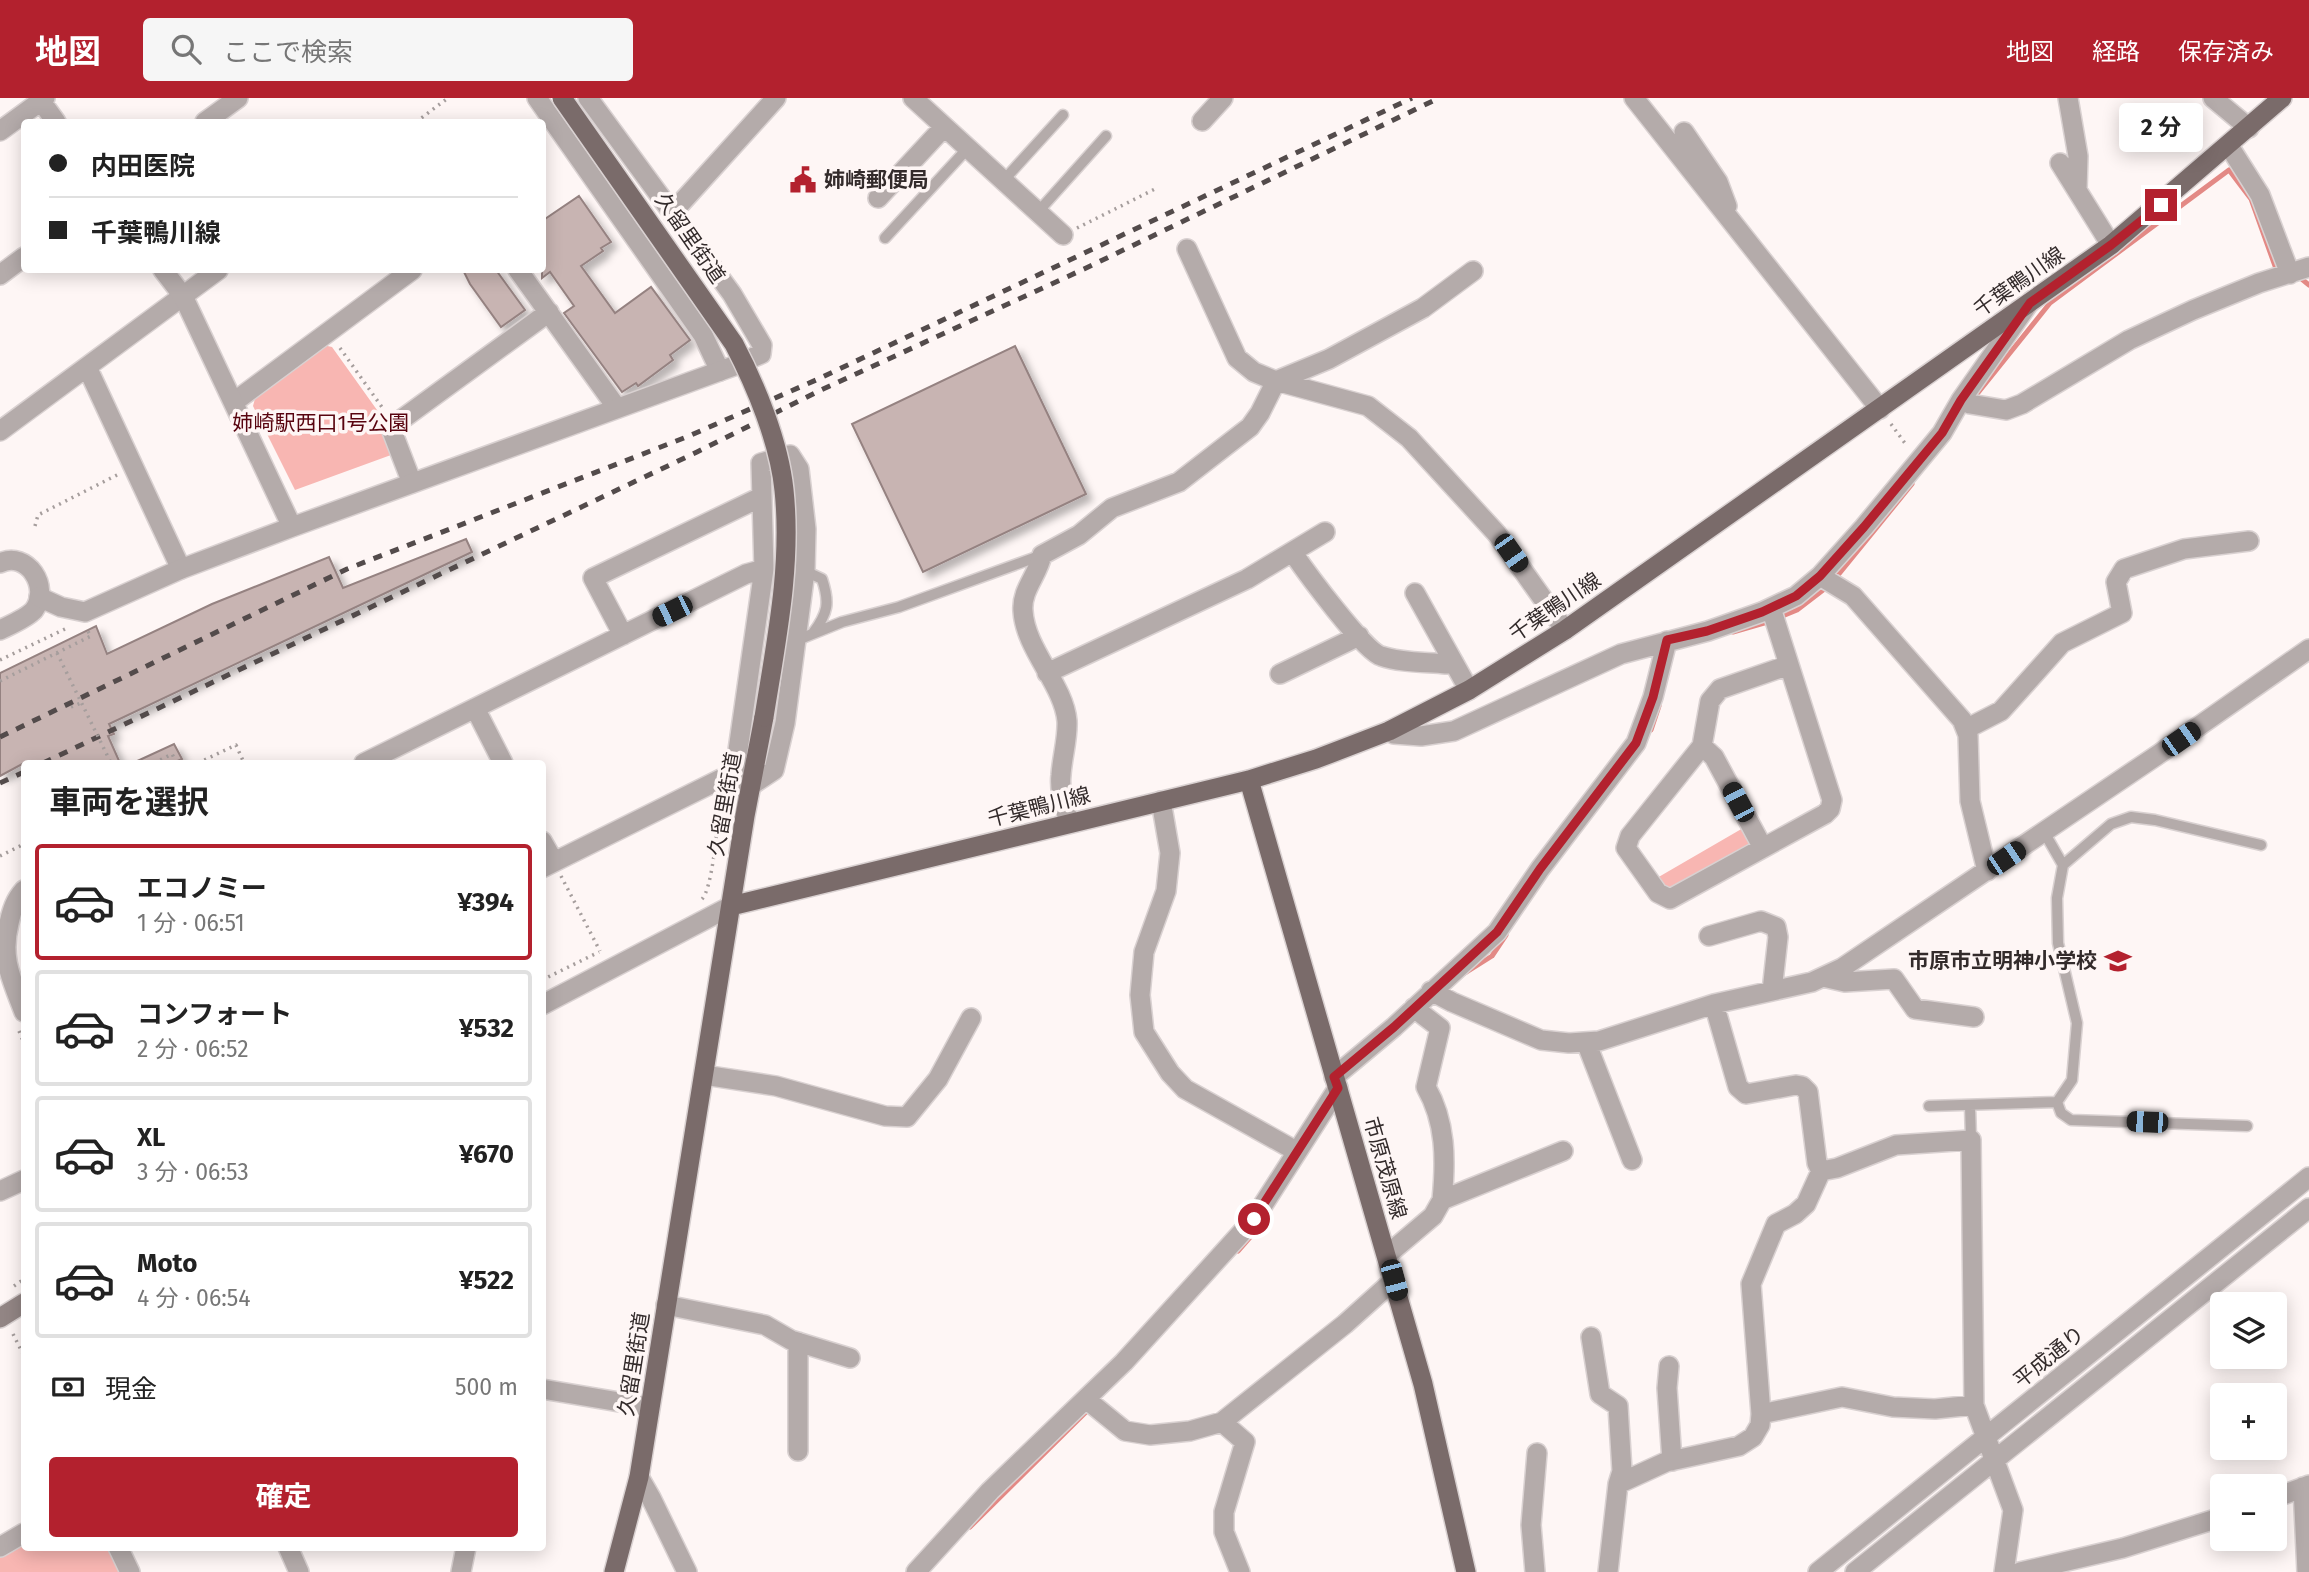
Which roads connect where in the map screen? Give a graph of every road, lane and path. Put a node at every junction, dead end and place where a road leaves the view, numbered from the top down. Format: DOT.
graph roads {
  1 [pos="238,98"];
  2 [pos="448,98"];
  3 [pos="537,98"];
  4 [pos="562,98"];
  5 [pos="588,98"];
  6 [pos="776,98"];
  7 [pos="912,98"];
  8 [pos="1223,98"];
  9 [pos="1634,98"];
  10 [pos="2068,98"];
  11 [pos="2213,98"];
  12 [pos="2282,98"];
  13 [pos="43,99"];
  14 [pos="1063,115"];
  15 [pos="54,119"];
  16 [pos="209,119"];
  17 [pos="420,119"];
  18 [pos="1202,121"];
  19 [pos="944,127"];
  20 [pos="2249,128"];
  21 [pos="0,131"];
  22 [pos="1684,131"];
  23 [pos="1106,136"];
  24 [pos="2229,146"];
  25 [pos="968,148"];
  26 [pos="2060,163"];
  27 [pos="1003,181"];
  28 [pos="1155,189"];
  29 [pos="2077,190"];
  30 [pos="878,198"];
  31 [pos="672,213"];
  32 [pos="1037,213"];
  33 [pos="1732,223"];
  34 [pos="1063,235"];
  35 [pos="885,238"];
  36 [pos="2111,245"];
  37 [pos="1187,249"];
  38 [pos="21,259"];
  39 [pos="2309,267"];
  40 [pos="1473,271"];
  41 [pos="165,273"];
  42 [pos="214,273"];
  43 [pos="408,273"];
  44 [pos="520,273"];
  45 [pos="2290,274"];
  46 [pos="0,275"];
  47 [pos="183,296"];
  48 [pos="2030,303"];
  49 [pos="549,312"];
  50 [pos="329,332"];
  51 [pos="754,357"];
  52 [pos="87,367"];
  53 [pos="1276,381"];
  54 [pos="1961,400"];
  55 [pos="234,402"];
  56 [pos="617,408"];
  57 [pos="1880,409"];
  58 [pos="394,425"];
  59 [pos="0,432"];
  60 [pos="1918,462"];
  61 [pos="133,466"];
  62 [pos="412,483"];
  63 [pos="761,497"];
  64 [pos="34,526"];
  65 [pos="292,527"];
  66 [pos="1325,532"];
  67 [pos="2249,541"];
  68 [pos="1293,553"];
  69 [pos="1042,555"];
  70 [pos="0,563"];
  71 [pos="181,569"];
  72 [pos="764,569"];
  73 [pos="1820,576"];
  74 [pos="1415,593"];
  75 [pos="39,597"];
  76 [pos="1771,608"];
  77 [pos="69,609"];
  78 [pos="0,630"];
  79 [pos="1565,630"];
  80 [pos="623,635"];
  81 [pos="92,636"];
  82 [pos="1359,636"];
  83 [pos="804,638"];
  84 [pos="1667,640"];
  85 [pos="2309,649"];
  86 [pos="57,653"];
  87 [pos="0,660"];
  88 [pos="1454,663"];
  89 [pos="1789,665"];
  90 [pos="1046,673"];
  91 [pos="1280,674"];
  92 [pos="0,681"];
  93 [pos="1469,690"];
  94 [pos="81,703"];
  95 [pos="71,707"];
  96 [pos="475,708"];
  97 [pos="1966,729"];
  98 [pos="1389,731"];
  99 [pos="1702,746"];
  100 [pos="110,760"];
  101 [pos="160,760"];
  102 [pos="175,760"];
  103 [pos="204,760"];
  104 [pos="243,760"];
  105 [pos="370,760"];
  106 [pos="501,760"];
  107 [pos="755,762"];
  108 [pos="735,771"];
  109 [pos="1249,780"];
  110 [pos="750,786"];
  111 [pos="721,801"];
  112 [pos="1161,801"];
  113 [pos="1069,822"];
  114 [pos="2044,832"];
  115 [pos="742,834"];
  116 [pos="2261,845"];
  117 [pos="21,846"];
  118 [pos="1763,848"];
  119 [pos="0,856"];
  120 [pos="548,865"];
  121 [pos="2063,865"];
  122 [pos="1987,871"];
  123 [pos="13,896"];
  124 [pos="697,903"];
  125 [pos="731,906"];
  126 [pos="1709,936"];
  127 [pos="1823,977"];
  128 [pos="546,978"];
  129 [pos="1431,991"];
  130 [pos="1772,991"];
  131 [pos="546,1002"];
  132 [pos="21,1004"];
  133 [pos="1714,1004"];
  134 [pos="1414,1008"];
  135 [pos="1974,1017"];
  136 [pos="971,1018"];
  137 [pos="1586,1042"];
  138 [pos="704,1075"];
  139 [pos="1336,1082"];
  140 [pos="2057,1102"];
  141 [pos="1970,1105"];
  142 [pos="1930,1106"];
  143 [pos="2247,1126"];
  144 [pos="1971,1140"];
  145 [pos="1296,1151"];
  146 [pos="1563,1151"];
  147 [pos="1632,1160"];
  148 [pos="1821,1171"];
  149 [pos="2309,1177"];
  150 [pos="21,1181"];
  151 [pos="0,1191"];
  152 [pos="1442,1200"];
  153 [pos="2309,1208"];
  154 [pos="1387,1255"];
  155 [pos="1394,1280"];
  156 [pos="21,1305"];
  157 [pos="666,1305"];
  158 [pos="0,1318"];
  159 [pos="13,1334"];
  160 [pos="1591,1337"];
  161 [pos="2106,1340"];
  162 [pos="798,1342"];
  163 [pos="21,1350"];
  164 [pos="2120,1358"];
  165 [pos="850,1359"];
  166 [pos="1669,1366"];
  167 [pos="546,1390"];
  168 [pos="1087,1401"];
  169 [pos="1974,1405"];
  170 [pos="649,1407"];
  171 [pos="1761,1414"];
  172 [pos="1222,1422"];
  173 [pos="1986,1437"];
  174 [pos="798,1451"];
  175 [pos="1537,1453"];
  176 [pos="1994,1459"];
  177 [pos="1672,1461"];
  178 [pos="639,1477"];
  179 [pos="1618,1484"];
  180 [pos="2306,1486"];
  181 [pos="2287,1493"];
  182 [pos="2210,1521"];
  183 [pos="21,1535"];
  184 [pos="0,1547"];
  185 [pos="120,1551"];
  186 [pos="290,1551"];
  187 [pos="465,1551"];
  188 [pos="130,1572"];
  189 [pos="299,1572"];
  190 [pos="461,1572"];
  191 [pos="614,1572"];
  192 [pos="687,1572"];
  193 [pos="916,1572"];
  194 [pos="1240,1572"];
  195 [pos="1466,1572"];
  196 [pos="1535,1572"];
  197 [pos="1608,1572"];
  198 [pos="1818,1572"];
  199 [pos="1855,1572"];
  200 [pos="2004,1572"];
  201 [pos="2020,1572"];
  202 [pos="2307,1572"];
  1 -- 16 [label="street"];
  2 -- 17 [label="path"];
  3 -- 56 [label="street"];
  4 -- 107 [label="main road, 久留里街道, bridge"];
  5 -- 31 [label="street"];
  6 -- 31 [label="street"];
  7 -- 19 [label="street"];
  8 -- 18 [label="street"];
  9 -- 33 [label="street"];
  10 -- 29 [label="street"];
  11 -- 20 [label="street"];
  12 -- 20 [label="main road, 千葉鴨川線"];
  13 -- 15 [label="street"];
  13 -- 21 [label="street"];
  14 -- 27 [label="lane"];
  19 -- 25 [label="street"];
  19 -- 30 [label="street"];
  20 -- 24 [label="main road, 千葉鴨川線"];
  22 -- 33 [label="street"];
  23 -- 32 [label="lane"];
  24 -- 36 [label="main road, 千葉鴨川線"];
  24 -- 45 [label="street"];
  25 -- 27 [label="street"];
  25 -- 35 [label="lane"];
  26 -- 29 [label="street"];
  27 -- 32 [label="street"];
  28 -- 34 [label="path"];
  29 -- 36 [label="street"];
  31 -- 51 [label="street"];
  32 -- 34 [label="street"];
  33 -- 57 [label="street"];
  36 -- 48 [label="main road, 千葉鴨川線"];
  37 -- 53 [label="street"];
  38 -- 46 [label="street"];
  39 -- 45 [label="street"];
  40 -- 53 [label="street"];
  41 -- 47 [label="street"];
  42 -- 47 [label="street"];
  43 -- 50 [label="street"];
  44 -- 49 [label="street"];
  45 -- 54 [label="street"];
  47 -- 52 [label="street"];
  47 -- 55 [label="street"];
  48 -- 54 [label="street"];
  48 -- 57 [label="main road, 千葉鴨川線"];
  49 -- 56 [label="street"];
  49 -- 58 [label="street"];
  50 -- 55 [label="street"];
  50 -- 58 [label="path"];
  52 -- 59 [label="street"];
  52 -- 61 [label="street"];
  53 -- 69 [label="street"];
  53 -- 79 [label="street"];
  54 -- 60 [label="street"];
  55 -- 65 [label="street"];
  56 -- 62 [label="street"];
  57 -- 60 [label="path"];
  57 -- 79 [label="main road, 千葉鴨川線"];
  58 -- 62 [label="street"];
  60 -- 73 [label="street"];
  61 -- 64 [label="path"];
  61 -- 71 [label="street"];
  62 -- 65 [label="street"];
  63 -- 72 [label="street"];
  63 -- 80 [label="street"];
  63 -- 83 [label="street"];
  65 -- 71 [label="street"];
  66 -- 68 [label="street"];
  67 -- 97 [label="street"];
  68 -- 82 [label="street"];
  68 -- 90 [label="street"];
  69 -- 83 [label="lane"];
  69 -- 90 [label="street"];
  70 -- 75 [label="street"];
  71 -- 77 [label="street"];
  72 -- 80 [label="street"];
  72 -- 108 [label="street"];
  73 -- 76 [label="street"];
  73 -- 97 [label="street"];
  74 -- 88 [label="street"];
  75 -- 77 [label="street"];
  75 -- 78 [label="street"];
  76 -- 84 [label="street"];
  76 -- 89 [label="street"];
  77 -- 87 [label="path"];
  79 -- 93 [label="main road, 千葉鴨川線"];
  80 -- 96 [label="street"];
  81 -- 86 [label="path"];
  82 -- 88 [label="street"];
  82 -- 91 [label="street"];
  83 -- 110 [label="street"];
  84 -- 98 [label="street"];
  84 -- 129 [label="street"];
  85 -- 114 [label="street"];
  86 -- 92 [label="path"];
  86 -- 94 [label="path, bridge"];
  88 -- 93 [label="street"];
  89 -- 99 [label="street"];
  89 -- 118 [label="street"];
  90 -- 113 [label="street"];
  93 -- 98 [label="main road, 千葉鴨川線"];
  94 -- 95 [label="path"];
  94 -- 100 [label="path, bridge"];
  96 -- 105 [label="street"];
  96 -- 106 [label="street"];
  97 -- 122 [label="street"];
  98 -- 109 [label="main road, 千葉鴨川線"];
  99 -- 118 [label="street"];
  99 -- 118 [label="street"];
  101 -- 102 [label="path"];
  103 -- 104 [label="path"];
  107 -- 108 [label="street"];
  107 -- 110 [label="main road, 久留里街道"];
  108 -- 115 [label="street"];
  108 -- 120 [label="street"];
  109 -- 112 [label="main road, 千葉鴨川線"];
  109 -- 139 [label="main road, 市原茂原線"];
  110 -- 115 [label="main road, 久留里街道"];
  111 -- 124 [label="path"];
  112 -- 113 [label="main road, 千葉鴨川線"];
  112 -- 145 [label="street"];
  113 -- 125 [label="main road, 千葉鴨川線"];
  114 -- 121 [label="lane"];
  114 -- 122 [label="street"];
  115 -- 125 [label="main road, 久留里街道"];
  116 -- 121 [label="lane"];
  117 -- 119 [label="path"];
  120 -- 128 [label="path"];
  121 -- 140 [label="lane"];
  122 -- 127 [label="street"];
  123 -- 132 [label="street"];
  125 -- 131 [label="street"];
  125 -- 138 [label="main road, 久留里街道"];
  126 -- 130 [label="street"];
  127 -- 130 [label="street"];
  127 -- 135 [label="street"];
  129 -- 134 [label="street"];
  129 -- 137 [label="street"];
  130 -- 133 [label="street"];
  133 -- 137 [label="street"];
  133 -- 148 [label="street"];
  134 -- 139 [label="street"];
  134 -- 152 [label="street"];
  136 -- 138 [label="street"];
  137 -- 147 [label="street"];
  138 -- 157 [label="main road, 久留里街道"];
  139 -- 145 [label="street"];
  139 -- 154 [label="main road, 市原茂原線"];
  140 -- 141 [label="lane"];
  140 -- 143 [label="lane"];
  141 -- 142 [label="lane"];
  141 -- 144 [label="lane"];
  144 -- 148 [label="street"];
  144 -- 169 [label="street"];
  145 -- 168 [label="street"];
  146 -- 152 [label="street"];
  148 -- 171 [label="street"];
  149 -- 161 [label="street, 平成通り"];
  150 -- 151 [label="street"];
  152 -- 154 [label="street"];
  153 -- 164 [label="street"];
  154 -- 155 [label="main road, 市原茂原線"];
  155 -- 172 [label="street"];
  155 -- 195 [label="main road, 市原茂原線"];
  156 -- 158 [label="main road"];
  157 -- 162 [label="street"];
  157 -- 170 [label="main road, 久留里街道"];
  159 -- 163 [label="path"];
  160 -- 179 [label="street"];
  161 -- 164 [label="street"];
  161 -- 173 [label="street, 平成通り"];
  162 -- 165 [label="street"];
  162 -- 174 [label="street"];
  164 -- 176 [label="street"];
  166 -- 177 [label="street"];
  167 -- 170 [label="street"];
  168 -- 172 [label="street"];
  168 -- 193 [label="street"];
  169 -- 171 [label="street"];
  169 -- 173 [label="street"];
  170 -- 178 [label="main road, 久留里街道"];
  171 -- 177 [label="street"];
  172 -- 194 [label="street"];
  173 -- 176 [label="street"];
  173 -- 198 [label="street, 平成通り"];
  175 -- 196 [label="street"];
  176 -- 199 [label="street"];
  176 -- 200 [label="street"];
  177 -- 179 [label="street"];
  178 -- 191 [label="main road, 久留里街道"];
  178 -- 192 [label="street"];
  179 -- 197 [label="street"];
  180 -- 181 [label="street"];
  180 -- 202 [label="street"];
  182 -- 201 [label="street"];
  183 -- 184 [label="street"];
  185 -- 188 [label="street"];
  186 -- 189 [label="street"];
  187 -- 190 [label="street"];
}
